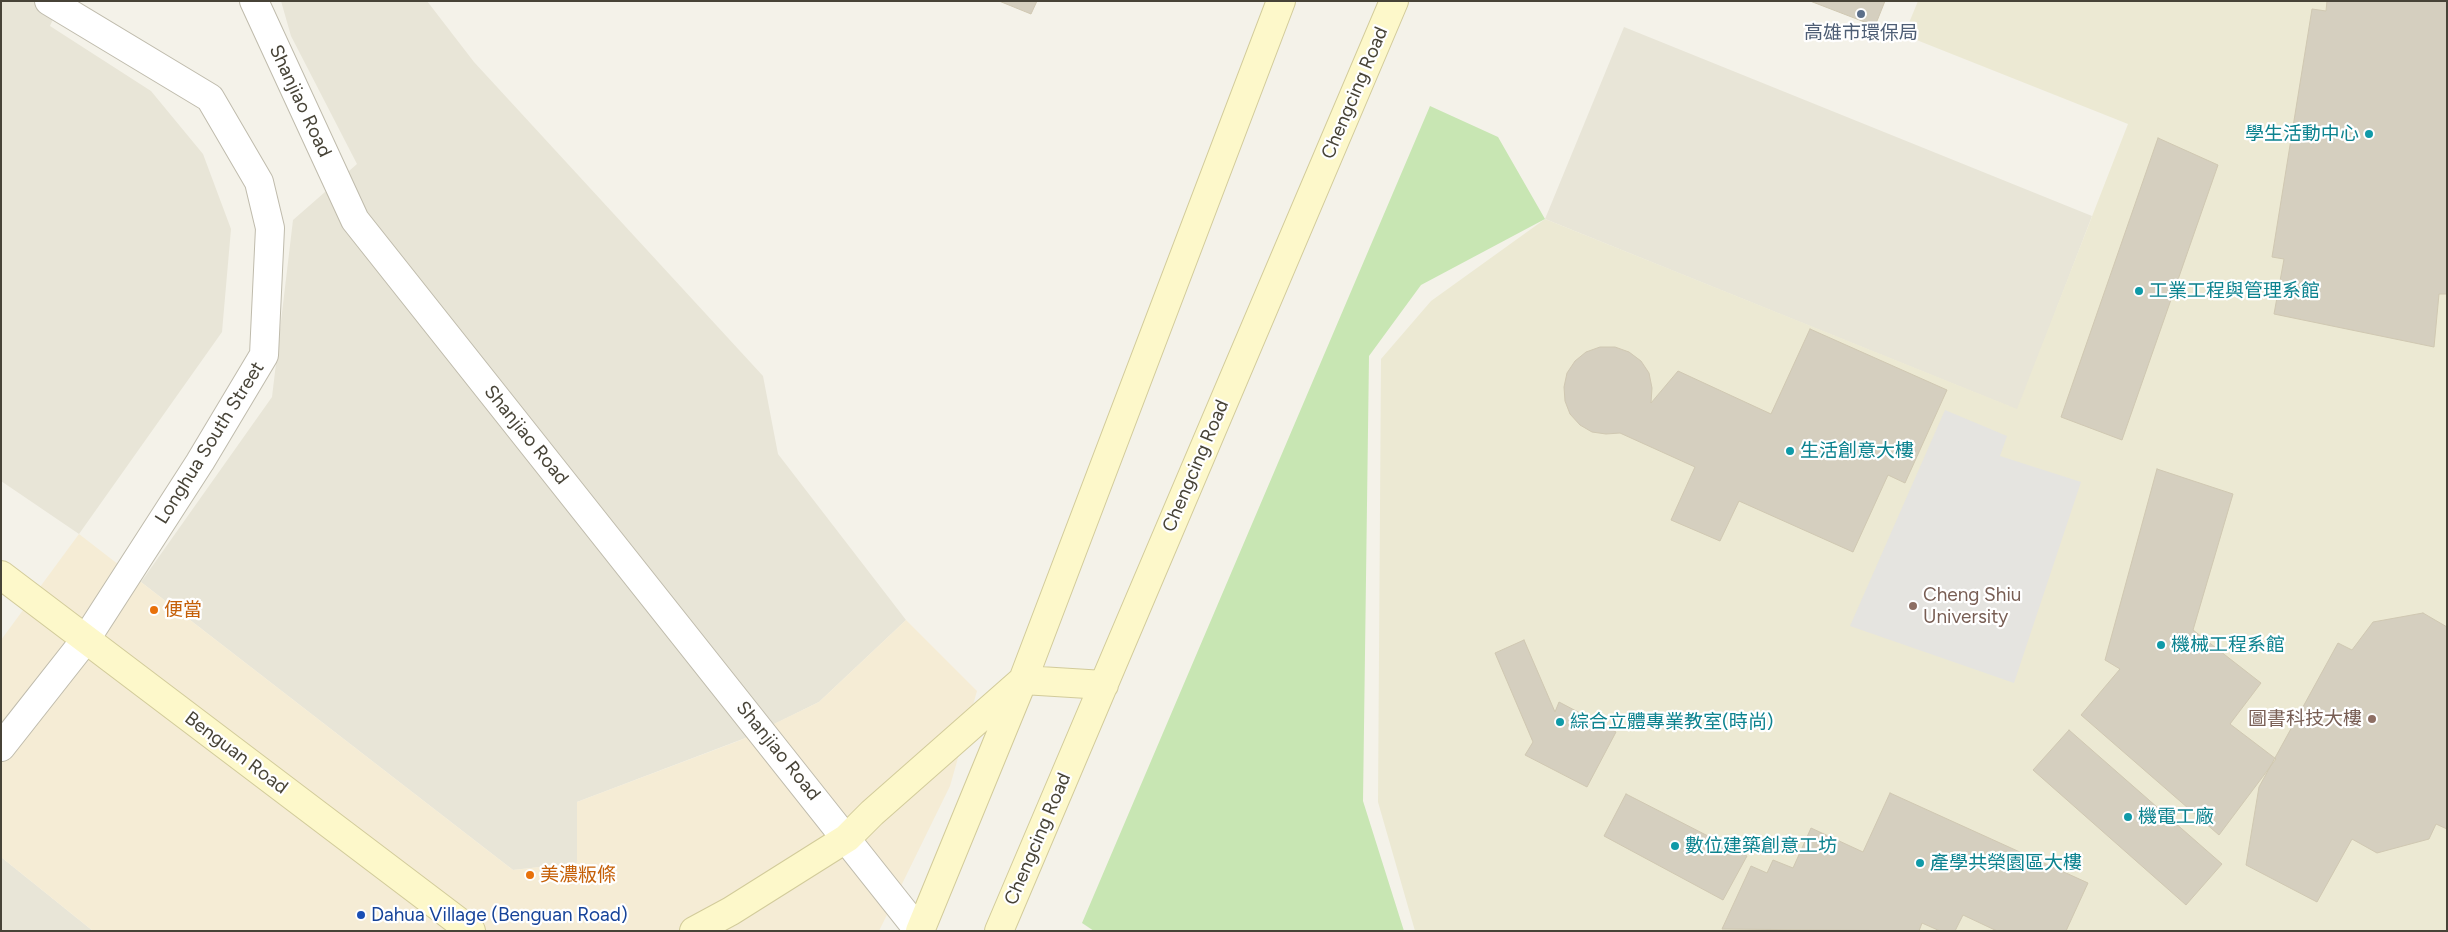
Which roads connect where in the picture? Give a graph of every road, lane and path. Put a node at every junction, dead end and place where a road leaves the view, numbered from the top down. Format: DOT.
graph roads {
  1 [pos="49,1"];
  2 [pos="254,1"];
  3 [pos="1281,1"];
  4 [pos="1394,1"];
  5 [pos="1,575"];
  6 [pos="86,639"];
  7 [pos="1023,680"];
  8 [pos="1104,685"];
  9 [pos="1,747"];
  10 [pos="847,838"];
  11 [pos="471,931"];
  12 [pos="694,931"];
  13 [pos="919,931"];
  14 [pos="999,931"];
  1 -- 6 [label="street, Longhua South Street"];
  2 -- 10 [label="street, Shanjiao Road"];
  3 -- 7 [label="main road"];
  4 -- 8 [label="main road, Chengcing Road"];
  5 -- 6 [label="main road, Benguan Road"];
  6 -- 9 [label="street, Longhua South Street"];
  6 -- 11 [label="main road, Benguan Road"];
  7 -- 8 [label="main road"];
  7 -- 10 [label="main road"];
  7 -- 13 [label="main road"];
  8 -- 14 [label="main road, Chengcing Road"];
  10 -- 12 [label="main road"];
  10 -- 13 [label="street, Shanjiao Road"];
}
